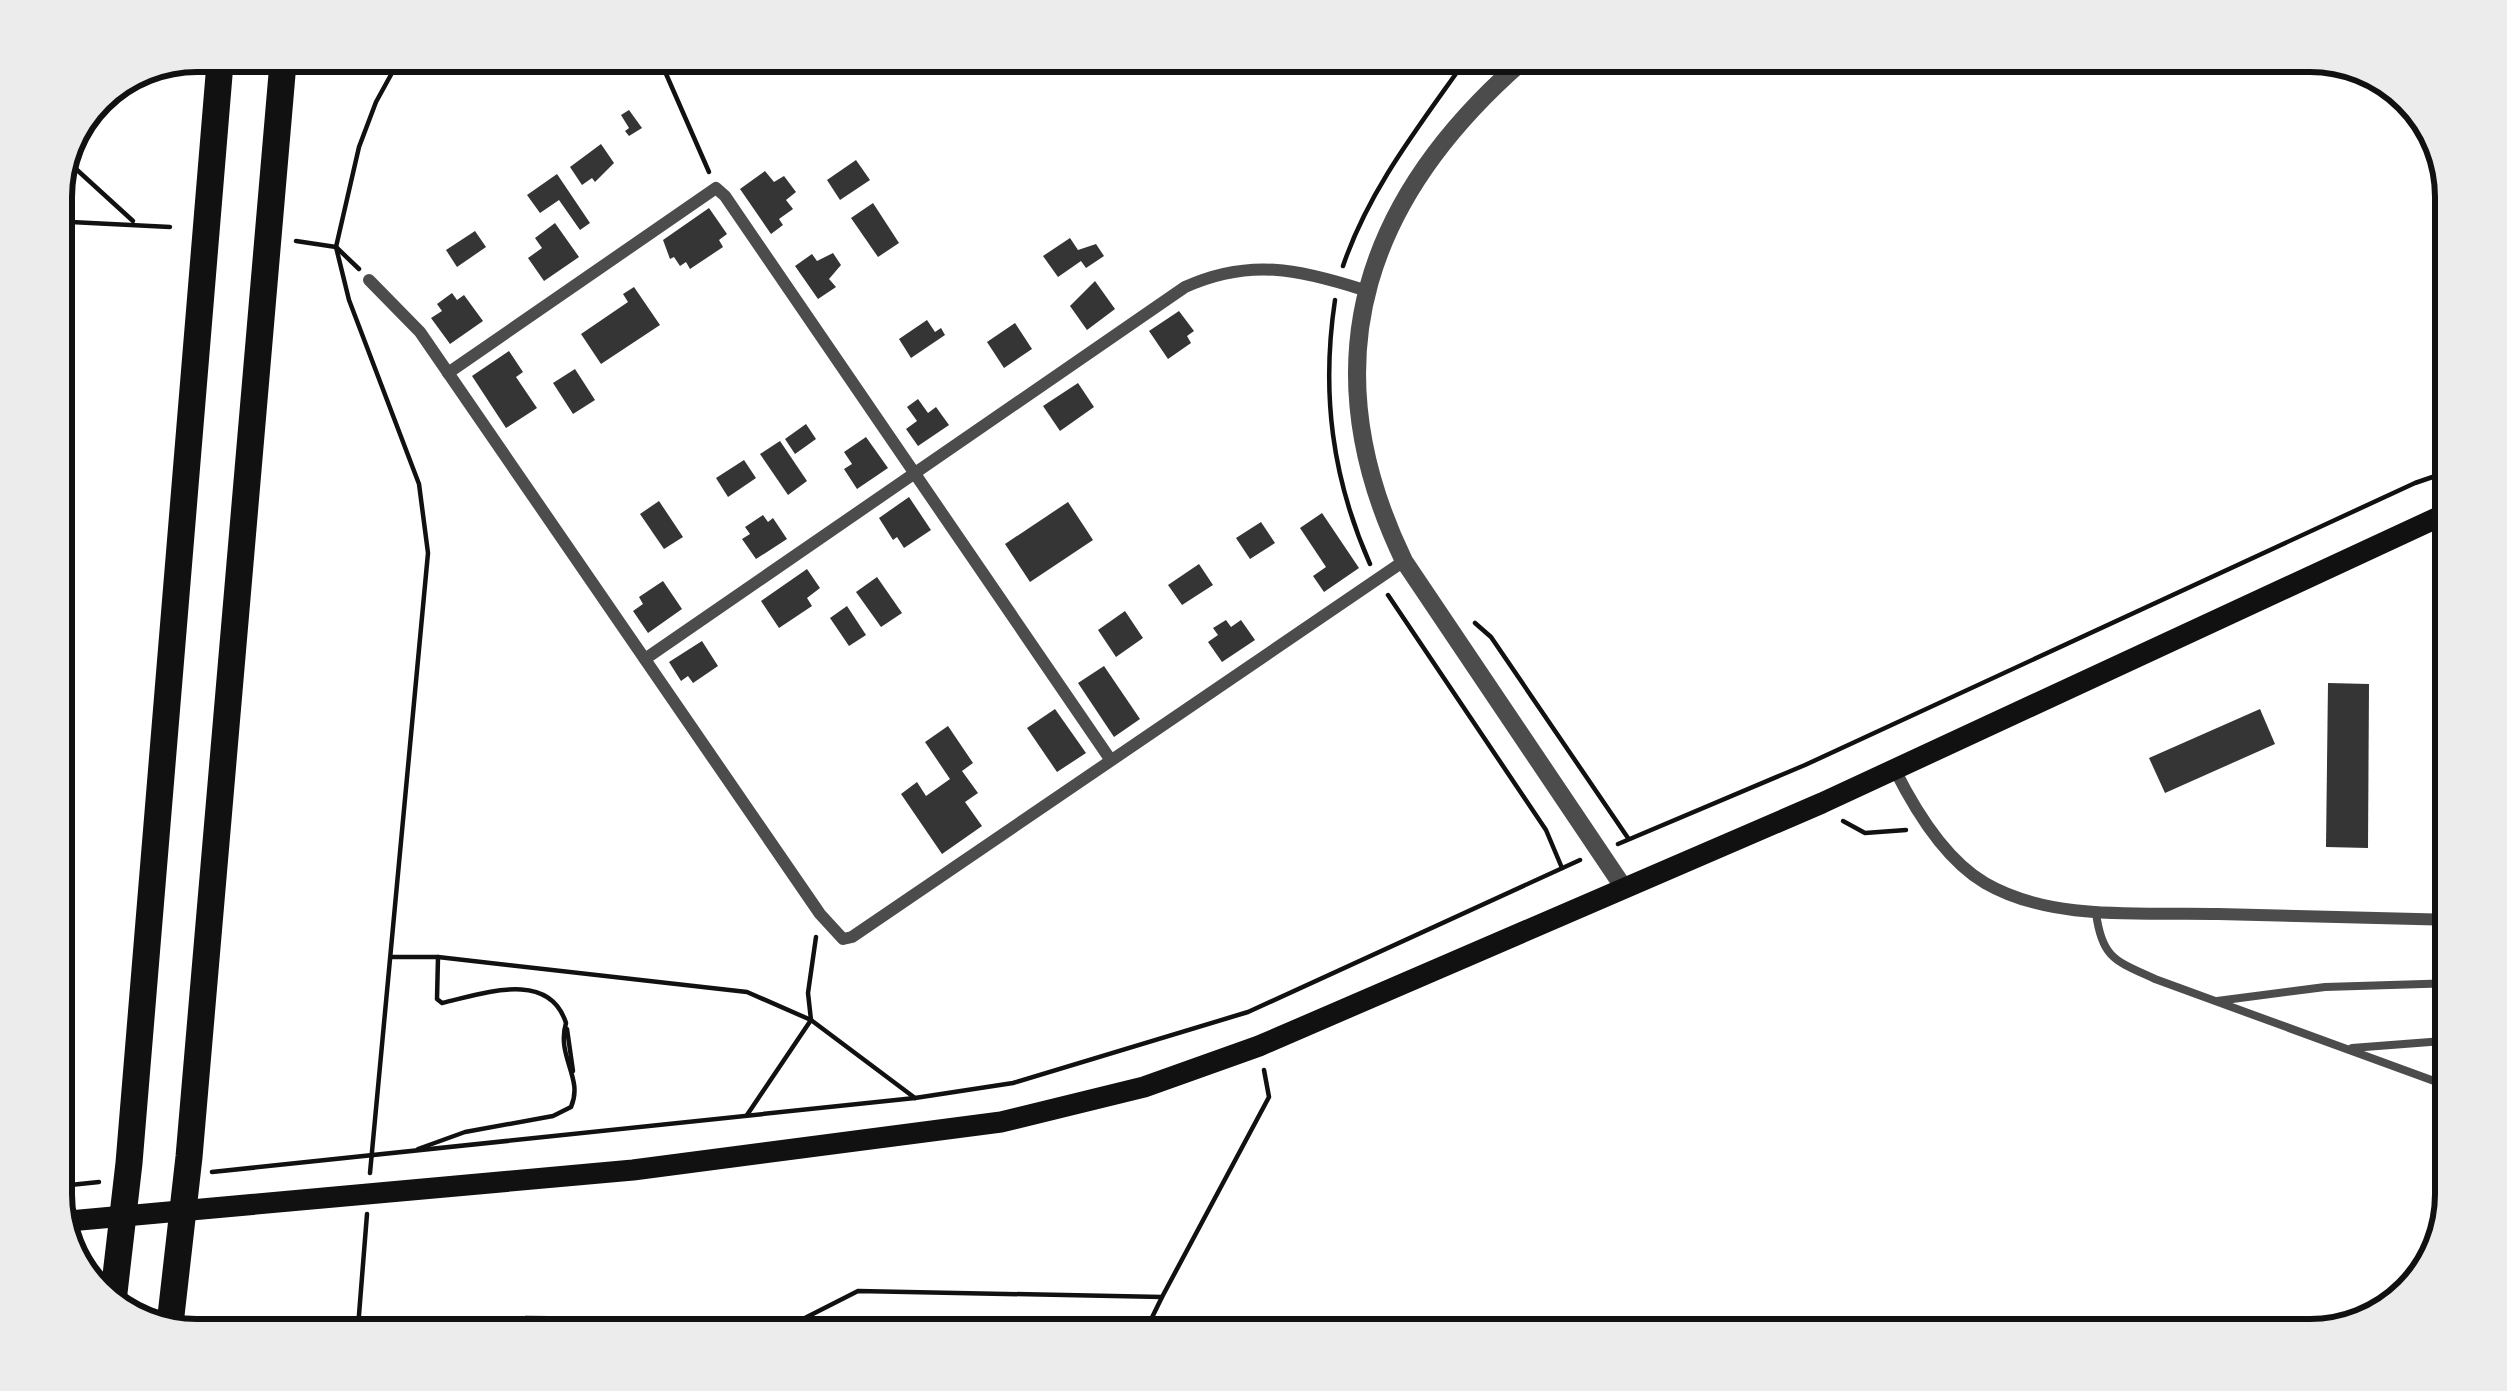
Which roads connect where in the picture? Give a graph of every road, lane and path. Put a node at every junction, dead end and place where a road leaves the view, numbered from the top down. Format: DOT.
graph roads {
  1 [pos="219,72"];
  2 [pos="282,72"];
  3 [pos="392,72"];
  4 [pos="665,72"];
  5 [pos="1457,72"];
  6 [pos="1512,72"];
  7 [pos="75,168"];
  8 [pos="716,188"];
  9 [pos="72,222"];
  10 [pos="135,223"];
  11 [pos="170,227"];
  12 [pos="296,241"];
  13 [pos="336,247"];
  14 [pos="369,280"];
  15 [pos="1338,282"];
  16 [pos="1364,290"];
  17 [pos="448,373"];
  18 [pos="915,474"];
  19 [pos="2435,476"];
  20 [pos="2435,518"];
  21 [pos="1404,561"];
  22 [pos="1378,580"];
  23 [pos="645,659"];
  24 [pos="1110,759"];
  25 [pos="1894,770"];
  26 [pos="1600,852"];
  27 [pos="1562,868"];
  28 [pos="1624,888"];
  29 [pos="2096,911"];
  30 [pos="820,914"];
  31 [pos="2435,919"];
  32 [pos="391,957"];
  33 [pos="438,957"];
  34 [pos="2435,984"];
  35 [pos="2216,1001"];
  36 [pos="811,1020"];
  37 [pos="2435,1042"];
  38 [pos="1259,1046"];
  39 [pos="2344,1048"];
  40 [pos="378,1075"];
  41 [pos="2435,1081"];
  42 [pos="915,1098"];
  43 [pos="747,1114"];
  44 [pos="407,1153"];
  45 [pos="256,1167"];
  46 [pos="75,1221"];
  47 [pos="115,1289"];
  48 [pos="360,1294"];
  49 [pos="1162,1298"];
  50 [pos="171,1317"];
  51 [pos="359,1319"];
  52 [pos="522,1319"];
  53 [pos="617,1319"];
  54 [pos="803,1319"];
  55 [pos="1152,1319"];
  1 -- 47 [label="highway"];
  2 -- 50 [label="highway"];
  3 -- 13 [label="path"];
  4 -- 8 [label="path"];
  5 -- 15 [label="path"];
  6 -- 16 [label="street"];
  7 -- 10 [label="path"];
  8 -- 17 [label="street"];
  8 -- 18 [label="street"];
  9 -- 10 [label="path"];
  10 -- 11 [label="path"];
  12 -- 13 [label="path"];
  13 -- 14 [label="path"];
  13 -- 32 [label="path"];
  14 -- 17 [label="street"];
  15 -- 16 [label="street"];
  15 -- 18 [label="street"];
  15 -- 22 [label="path"];
  16 -- 21 [label="street"];
  17 -- 23 [label="street"];
  18 -- 23 [label="street"];
  18 -- 24 [label="street"];
  19 -- 26 [label="path"];
  20 -- 25 [label="main road"];
  21 -- 22 [label="street"];
  21 -- 26 [label="street"];
  22 -- 24 [label="street"];
  22 -- 27 [label="path"];
  23 -- 30 [label="street"];
  24 -- 30 [label="street"];
  25 -- 28 [label="main road"];
  25 -- 29 [label="street"];
  26 -- 27 [label="path"];
  26 -- 28 [label="street"];
  27 -- 42 [label="path"];
  28 -- 38 [label="main road"];
  29 -- 31 [label="street"];
  29 -- 35 [label="lane"];
  30 -- 36 [label="path"];
  32 -- 33 [label="path"];
  32 -- 40 [label="path"];
  33 -- 36 [label="path"];
  33 -- 44 [label="path"];
  34 -- 35 [label="lane"];
  35 -- 39 [label="lane"];
  36 -- 42 [label="path"];
  36 -- 43 [label="path"];
  37 -- 39 [label="lane"];
  38 -- 46 [label="main road"];
  38 -- 49 [label="path"];
  39 -- 41 [label="lane"];
  42 -- 43 [label="path"];
  43 -- 44 [label="path"];
  44 -- 45 [label="path"];
  48 -- 51 [label="path"];
  49 -- 54 [label="path"];
  49 -- 55 [label="path"];
  52 -- 53 [label="path"];
}
